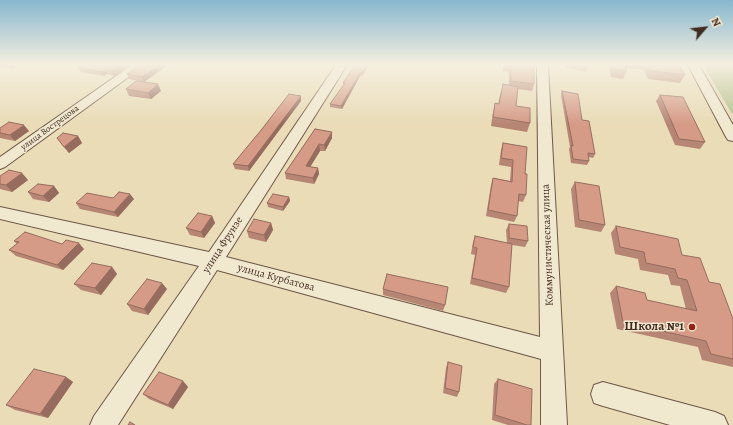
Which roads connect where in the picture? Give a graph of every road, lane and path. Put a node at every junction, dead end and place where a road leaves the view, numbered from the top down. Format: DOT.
graph roads {
  1 [pos="111,85"];
  2 [pos="328,85"];
  3 [pos="544,85"];
  4 [pos="704,85"];
  5 [pos="733,137"];
  6 [pos="0,164"];
  7 [pos="0,213"];
  8 [pos="213,261"];
  9 [pos="551,351"];
  10 [pos="603,394"];
  11 [pos="103,425"];
  12 [pos="554,425"];
  13 [pos="715,425"];
  1 -- 6 [label="street, улица Вострецова"];
  2 -- 8 [label="street, улица Фрунзе"];
  3 -- 9 [label="street, Коммунистическая улица"];
  4 -- 5 [label="street"];
  7 -- 8 [label="street, улица Курбатова"];
  8 -- 9 [label="street, улица Курбатова"];
  8 -- 11 [label="street, улица Фрунзе"];
  9 -- 12 [label="street, Коммунистическая улица"];
  10 -- 13 [label="street"];
}
